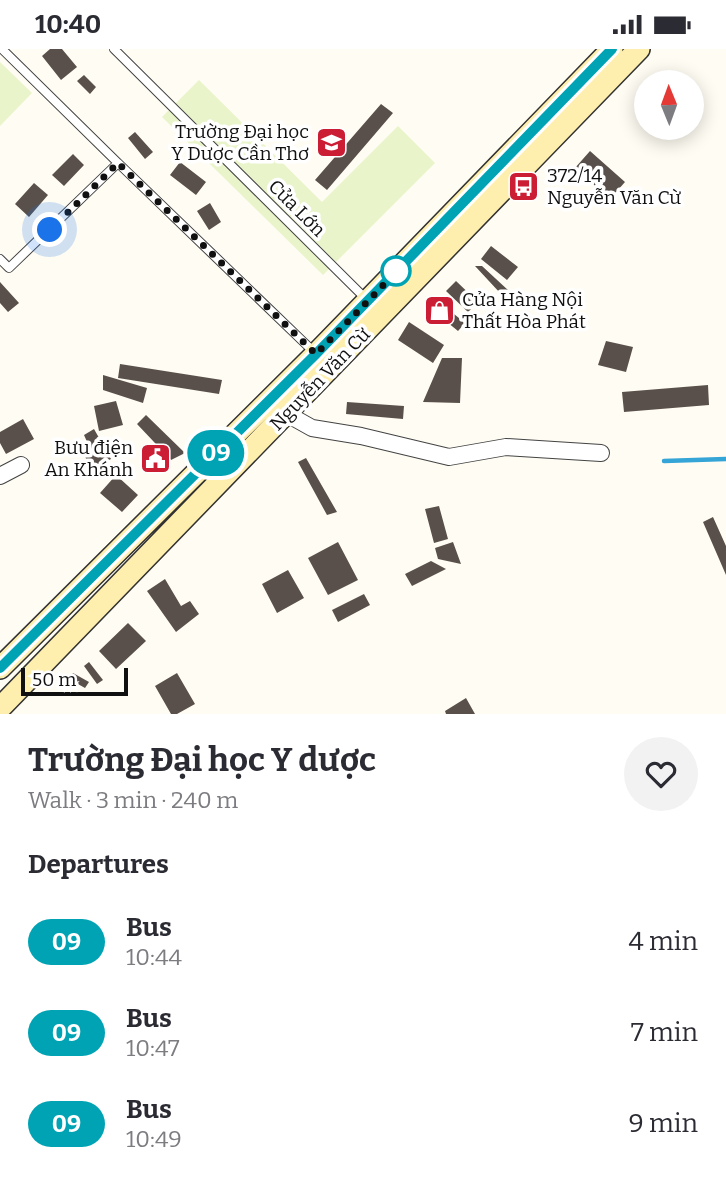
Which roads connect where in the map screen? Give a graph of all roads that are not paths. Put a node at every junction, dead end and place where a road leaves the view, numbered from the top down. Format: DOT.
graph roads {
  1 [pos="2,49"];
  2 [pos="114,49"];
  3 [pos="639,49"];
  4 [pos="606,57"];
  5 [pos="118,163"];
  6 [pos="0,259"];
  7 [pos="368,301"];
  8 [pos="316,354"];
  9 [pos="287,414"];
  10 [pos="601,453"];
  11 [pos="21,465"];
  12 [pos="0,476"];
  13 [pos="0,668"];
  14 [pos="0,708"];
  1 -- 5 [label="lane"];
  2 -- 7 [label="lane, Cửa Lớn"];
  3 -- 4 [label="main road, Nguyễn Văn Cừ"];
  4 -- 7 [label="main road, Nguyễn Văn Cừ"];
  4 -- 9 [label="main road, Nguyễn Văn Cừ"];
  5 -- 6 [label="lane"];
  5 -- 8 [label="lane"];
  7 -- 8 [label="main road, Nguyễn Văn Cừ"];
  8 -- 13 [label="main road, Nguyễn Văn Cừ"];
  9 -- 10 [label="street"];
  9 -- 14 [label="main road, Nguyễn Văn Cừ"];
  11 -- 12 [label="street"];
}
